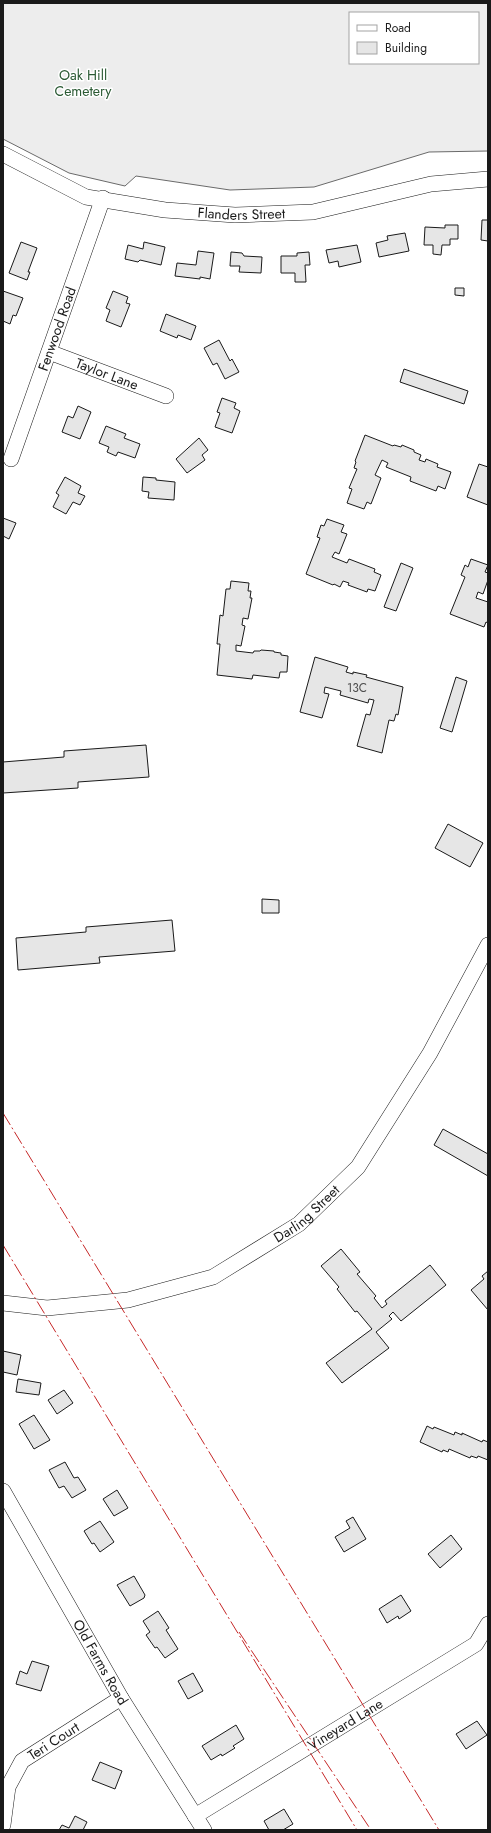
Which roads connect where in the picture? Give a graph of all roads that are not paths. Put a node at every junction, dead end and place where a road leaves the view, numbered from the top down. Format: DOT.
graph roads {
  1 [pos="3,154"];
  2 [pos="488,179"];
  3 [pos="103,198"];
  4 [pos="49,352"];
  5 [pos="166,396"];
  6 [pos="11,459"];
  7 [pos="488,945"];
  8 [pos="3,1303"];
  9 [pos="3,1491"];
  10 [pos="488,1624"];
  11 [pos="122,1698"];
  12 [pos="195,1816"];
  13 [pos="3,1825"];
  14 [pos="204,1830"];
  1 -- 3 [label="street, Flanders Street"];
  2 -- 3 [label="street, Flanders Street"];
  3 -- 4 [label="street, Fenwood Road"];
  4 -- 5 [label="street, Taylor Lane"];
  4 -- 6 [label="street, Fenwood Road"];
  7 -- 8 [label="street, Darling Street"];
  9 -- 11 [label="street, Old Farms Road"];
  10 -- 12 [label="street, Vineyard Lane"];
  11 -- 12 [label="street, Old Farms Road"];
  11 -- 13 [label="street, Teri Court"];
  12 -- 14 [label="street, Old Farms Road"];
}
